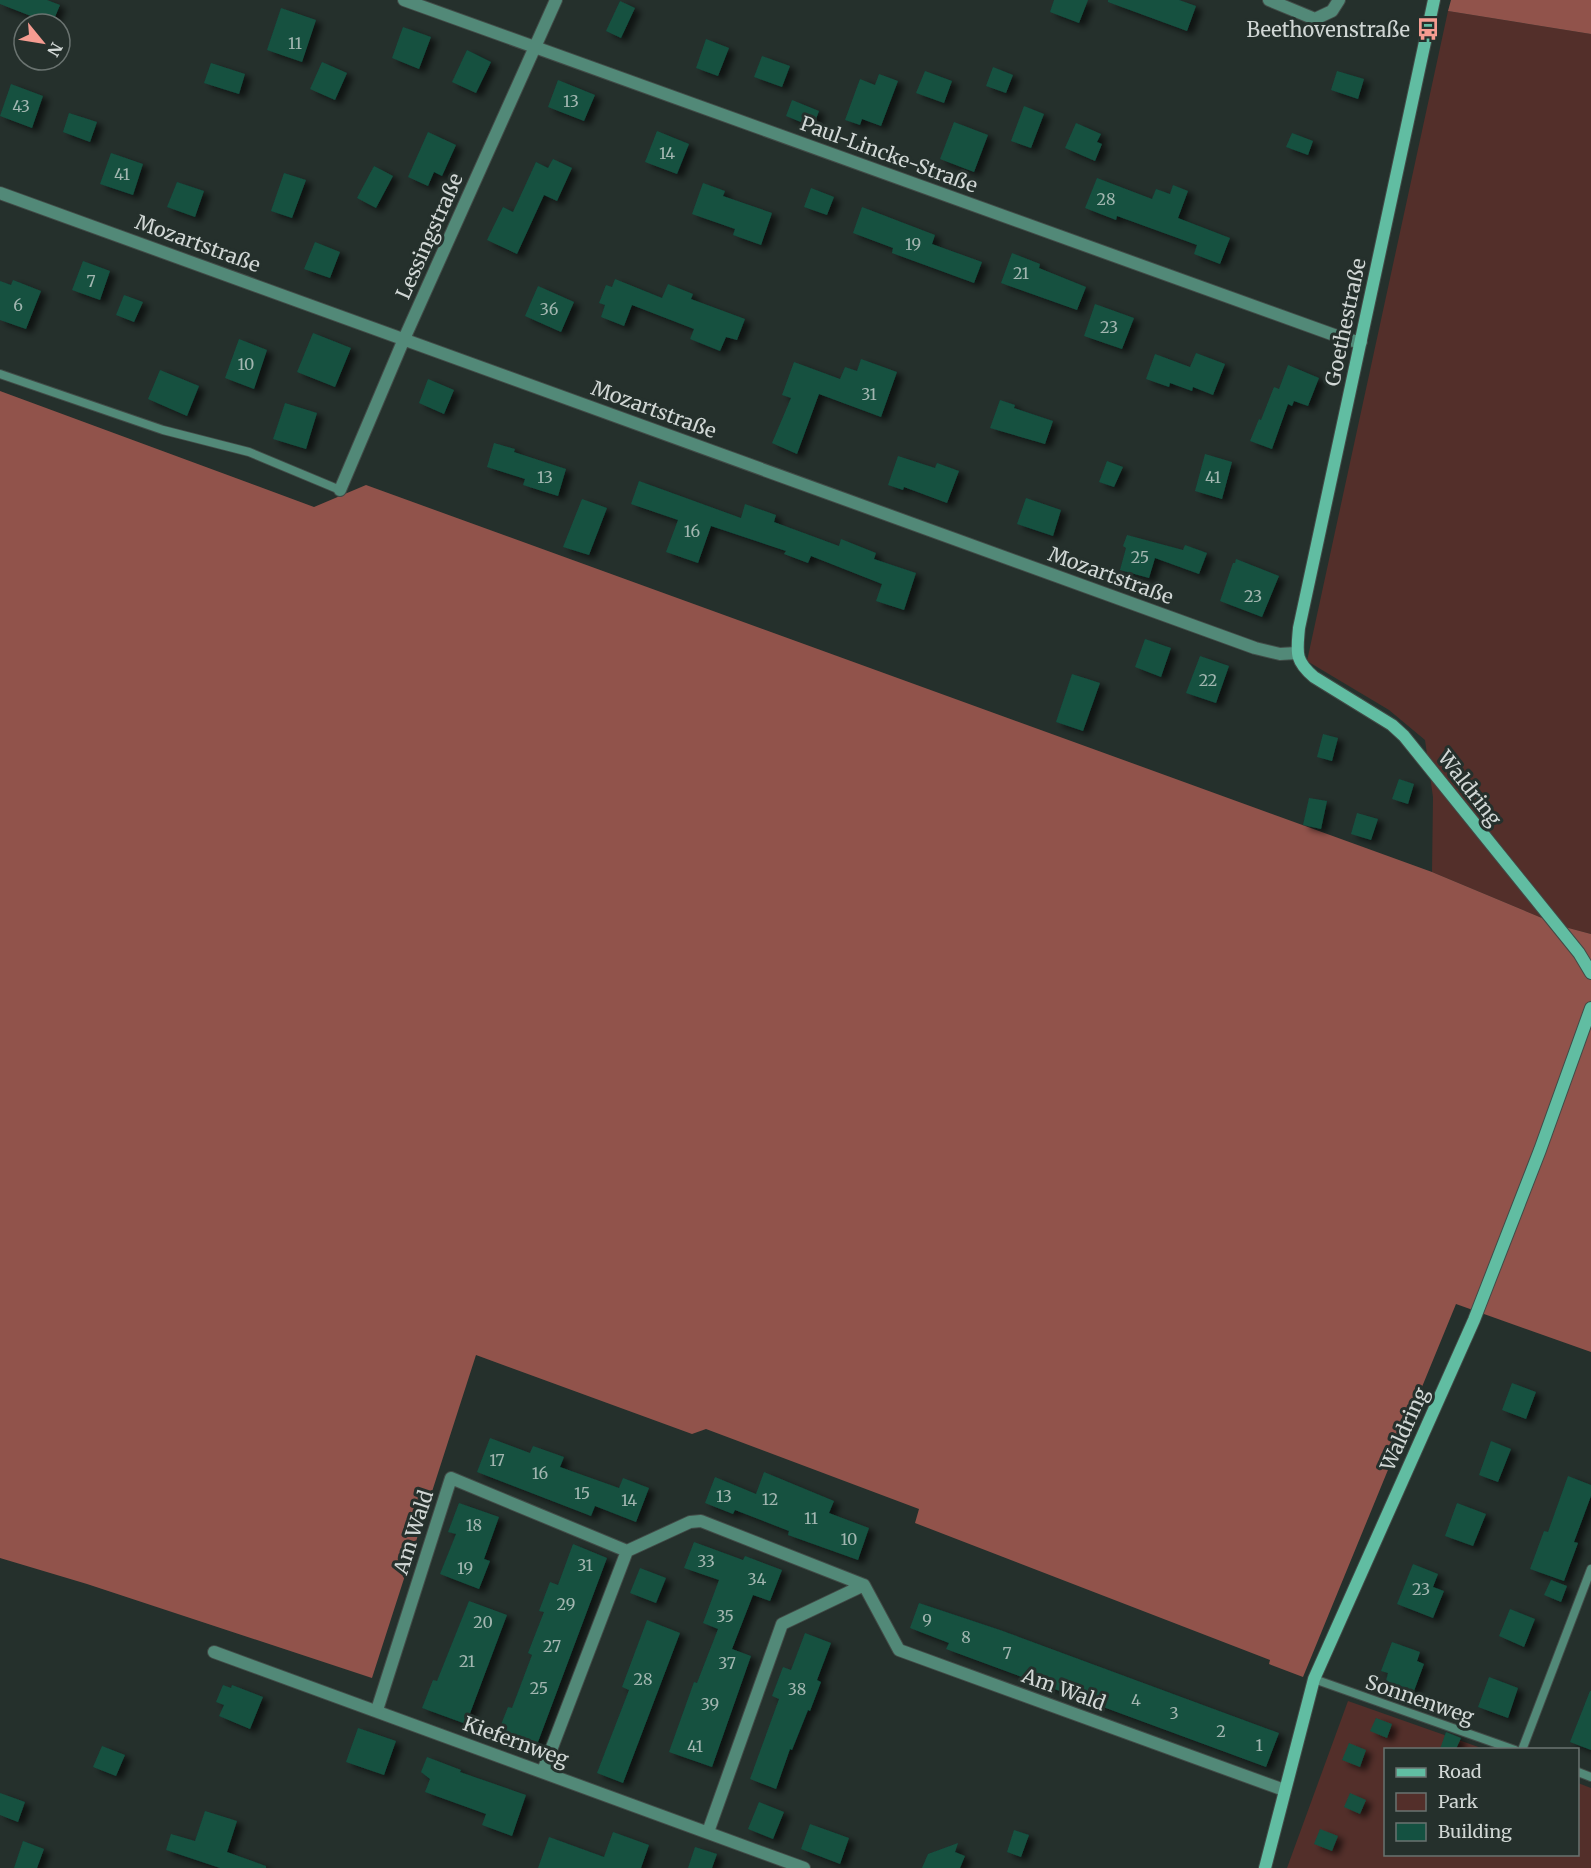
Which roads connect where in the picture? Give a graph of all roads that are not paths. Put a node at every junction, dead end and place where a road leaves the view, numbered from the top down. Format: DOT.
graph roads {
  1 [pos="404,0"];
  2 [pos="556,0"];
  3 [pos="1269,0"];
  4 [pos="1340,0"];
  5 [pos="1434,0"];
  6 [pos="535,47"];
  7 [pos="0,193"];
  8 [pos="404,339"];
  9 [pos="1361,342"];
  10 [pos="0,374"];
  11 [pos="340,490"];
  12 [pos="1297,652"];
  13 [pos="1591,973"];
  14 [pos="1591,1008"];
  15 [pos="627,1551"];
  16 [pos="1591,1569"];
  17 [pos="864,1586"];
  18 [pos="214,1652"];
  19 [pos="1314,1679"];
  20 [pos="377,1710"];
  21 [pos="1512,1748"];
  22 [pos="1522,1748"];
  23 [pos="543,1771"];
  24 [pos="1284,1790"];
  25 [pos="708,1832"];
  26 [pos="804,1868"];
  27 [pos="1265,1868"];
  1 -- 6 [label="street, Paul-Lincke-Straße"];
  2 -- 6 [label="street, Lessingstraße"];
  3 -- 4 [label="street"];
  5 -- 9 [label="street, Goethestraße"];
  6 -- 8 [label="street, Lessingstraße"];
  6 -- 9 [label="street, Paul-Lincke-Straße"];
  7 -- 8 [label="street, Mozartstraße"];
  8 -- 11 [label="street, Lessingstraße"];
  8 -- 12 [label="street, Mozartstraße"];
  9 -- 12 [label="street, Goethestraße"];
  10 -- 11 [label="lane"];
  12 -- 13 [label="street, Waldring"];
  14 -- 19 [label="street, Waldring"];
  15 -- 17 [label="street"];
  15 -- 20 [label="street, Am Wald"];
  15 -- 23 [label="street"];
  16 -- 22 [label="lane"];
  17 -- 24 [label="street, Am Wald"];
  17 -- 25 [label="street"];
  18 -- 20 [label="street, Kiefernweg"];
  19 -- 21 [label="lane, Sonnenweg"];
  19 -- 24 [label="street, Waldring"];
  20 -- 23 [label="street, Kiefernweg"];
  23 -- 25 [label="street, Kiefernweg"];
  24 -- 27 [label="street, Waldring"];
  25 -- 26 [label="street, Kiefernweg"];
}
